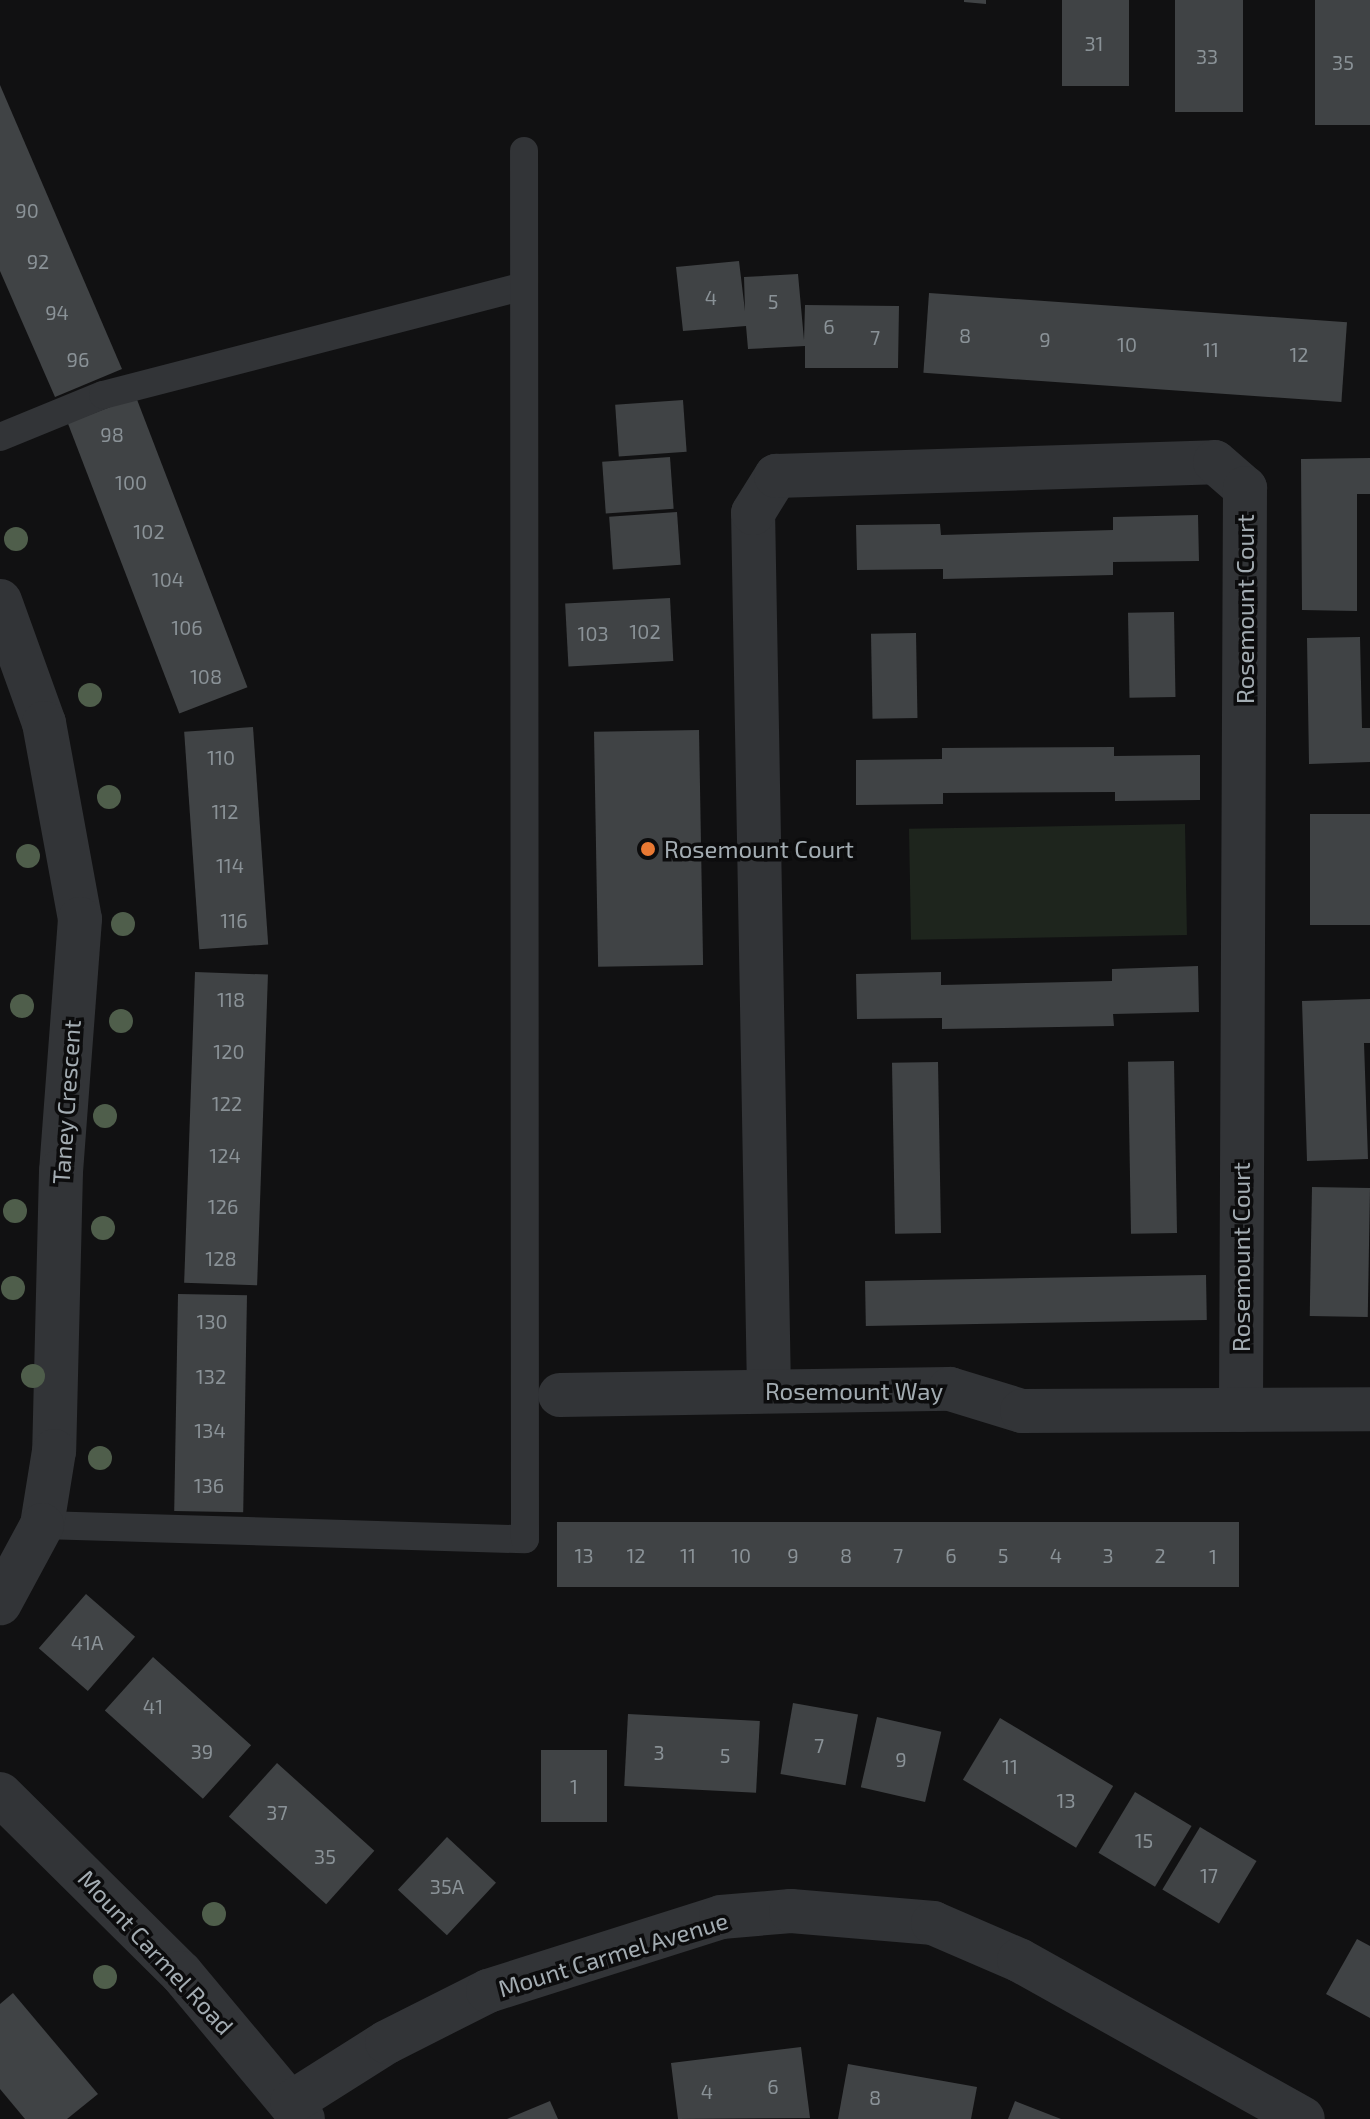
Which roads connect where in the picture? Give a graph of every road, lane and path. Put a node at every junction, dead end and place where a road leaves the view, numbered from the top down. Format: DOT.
graph roads {
  1 [pos="524,151"];
  2 [pos="523,286"];
  3 [pos="0,437"];
  4 [pos="4,626"];
  5 [pos="769,1391"];
  6 [pos="560,1395"];
  7 [pos="1370,1409"];
  8 [pos="1241,1410"];
  9 [pos="42,1525"];
  10 [pos="0,1603"];
  11 [pos="0,1794"];
  12 [pos="298,2111"];
  13 [pos="1303,2119"];
  1 -- 2 [label="lane"];
  2 -- 3 [label="lane"];
  2 -- 9 [label="lane"];
  4 -- 9 [label="street, Taney Crescent"];
  5 -- 6 [label="street, Rosemount Way"];
  5 -- 8 [label="street, Rosemount Way"];
  5 -- 8 [label="street, Rosemount Court"];
  7 -- 8 [label="street, Rosemount Way"];
  9 -- 10 [label="street, Taney Crescent"];
  11 -- 12 [label="street, Mount Carmel Road"];
  12 -- 13 [label="street, Mount Carmel Avenue"];
}
